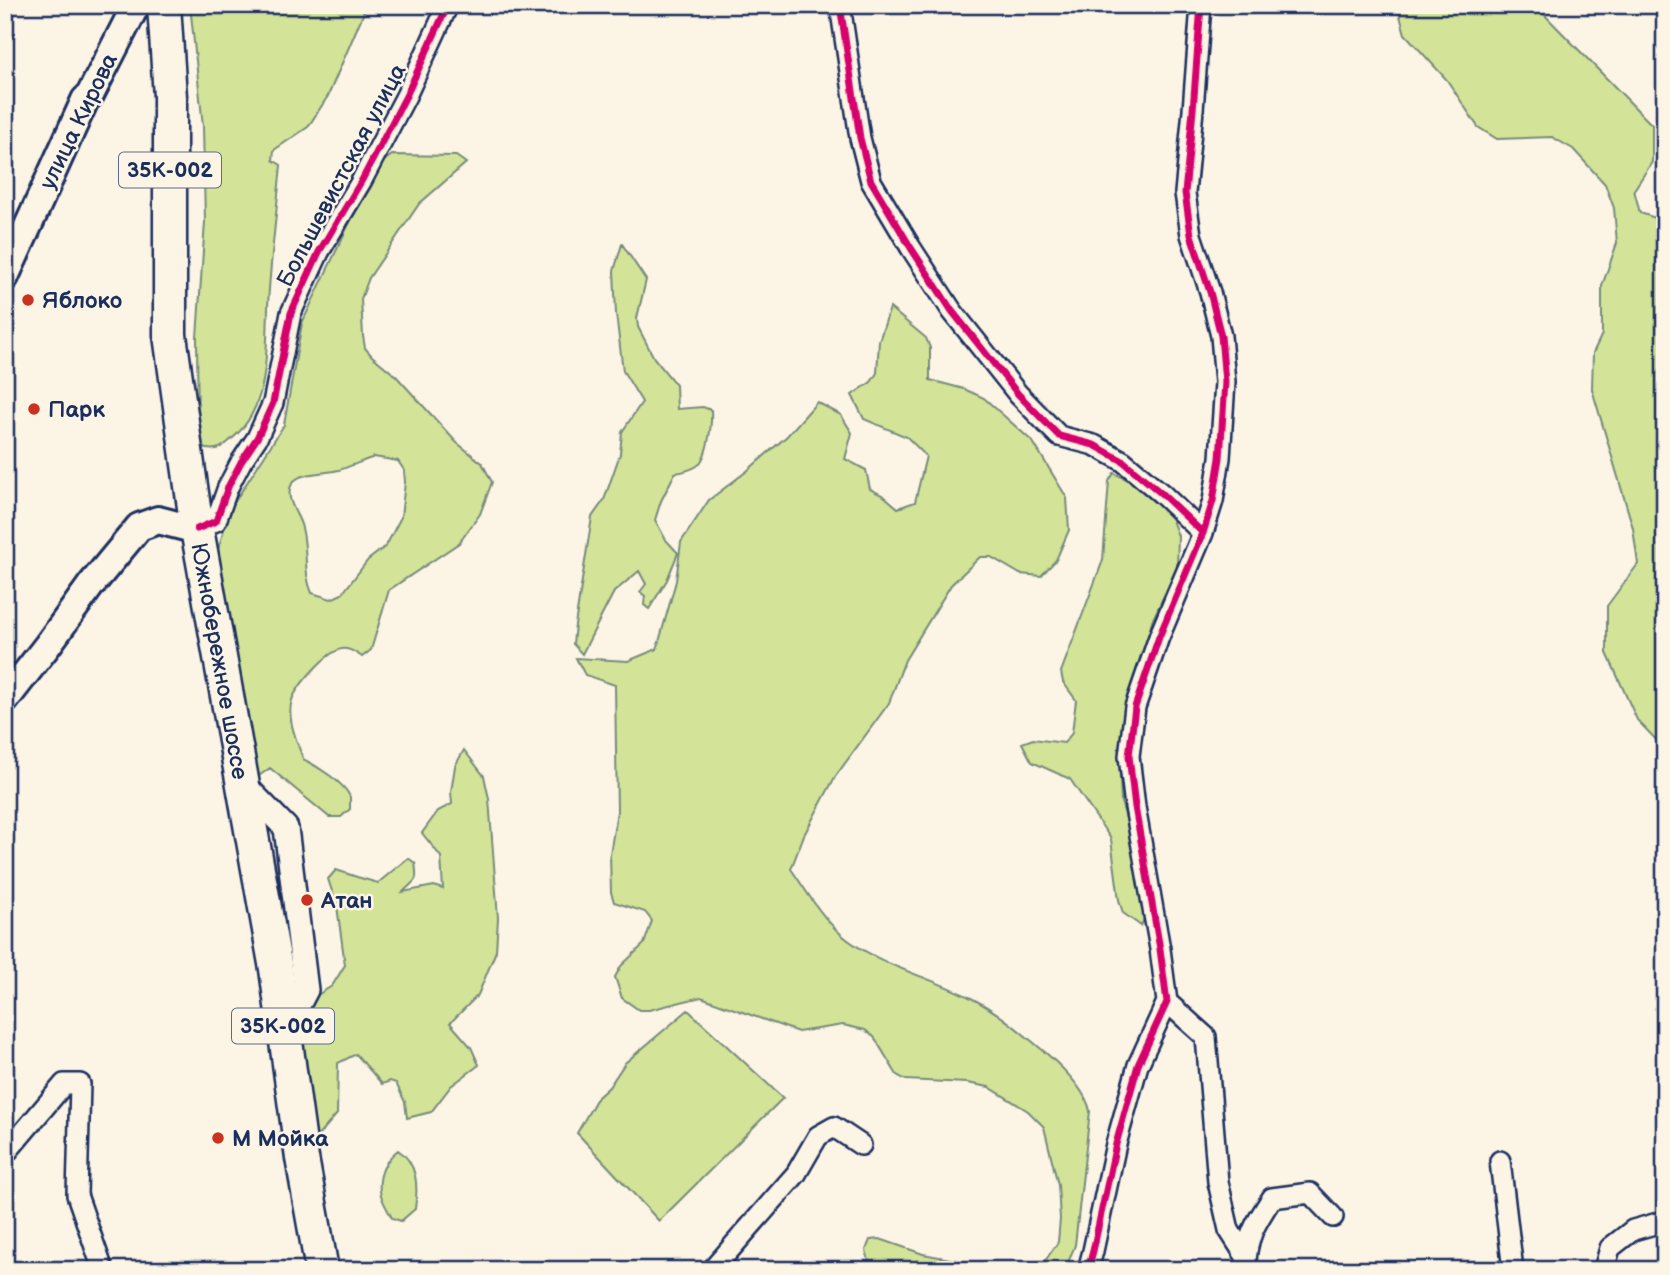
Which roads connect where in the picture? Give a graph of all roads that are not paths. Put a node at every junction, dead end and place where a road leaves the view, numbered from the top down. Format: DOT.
graph roads {
  1 [pos="136,5"];
  2 [pos="155,5"];
  3 [pos="164,5"];
  4 [pos="448,5"];
  5 [pos="840,5"];
  6 [pos="1201,5"];
  7 [pos="5,277"];
  8 [pos="199,525"];
  9 [pos="1203,533"];
  10 [pos="5,700"];
  11 [pos="1167,1002"];
  12 [pos="861,1145"];
  13 [pos="5,1154"];
  14 [pos="1500,1161"];
  15 [pos="1333,1217"];
  16 [pos="1665,1221"];
  17 [pos="1246,1262"];
  18 [pos="103,1270"];
  19 [pos="310,1270"];
  20 [pos="322,1270"];
  21 [pos="712,1270"];
  22 [pos="1088,1270"];
  23 [pos="1513,1270"];
  24 [pos="1604,1270"];
  1 -- 7 [label="main road, улица Кирова"];
  2 -- 8 [label="highway, Южнобережное шоссе / 35К-002"];
  3 -- 8 [label="highway, Южнобережное шоссе / 35К-002"];
  4 -- 8 [label="street, Большевистская улица"];
  5 -- 9 [label="street"];
  6 -- 9 [label="street"];
  8 -- 10 [label="main road"];
  8 -- 19 [label="highway, Южнобережное шоссе / 35К-002"];
  8 -- 20 [label="highway, Южнобережное шоссе / 35К-002"];
  9 -- 11 [label="street"];
  11 -- 17 [label="street"];
  11 -- 22 [label="street"];
  12 -- 21 [label="street"];
  13 -- 18 [label="street"];
  14 -- 23 [label="street"];
  15 -- 17 [label="street"];
  16 -- 24 [label="street"];
}
